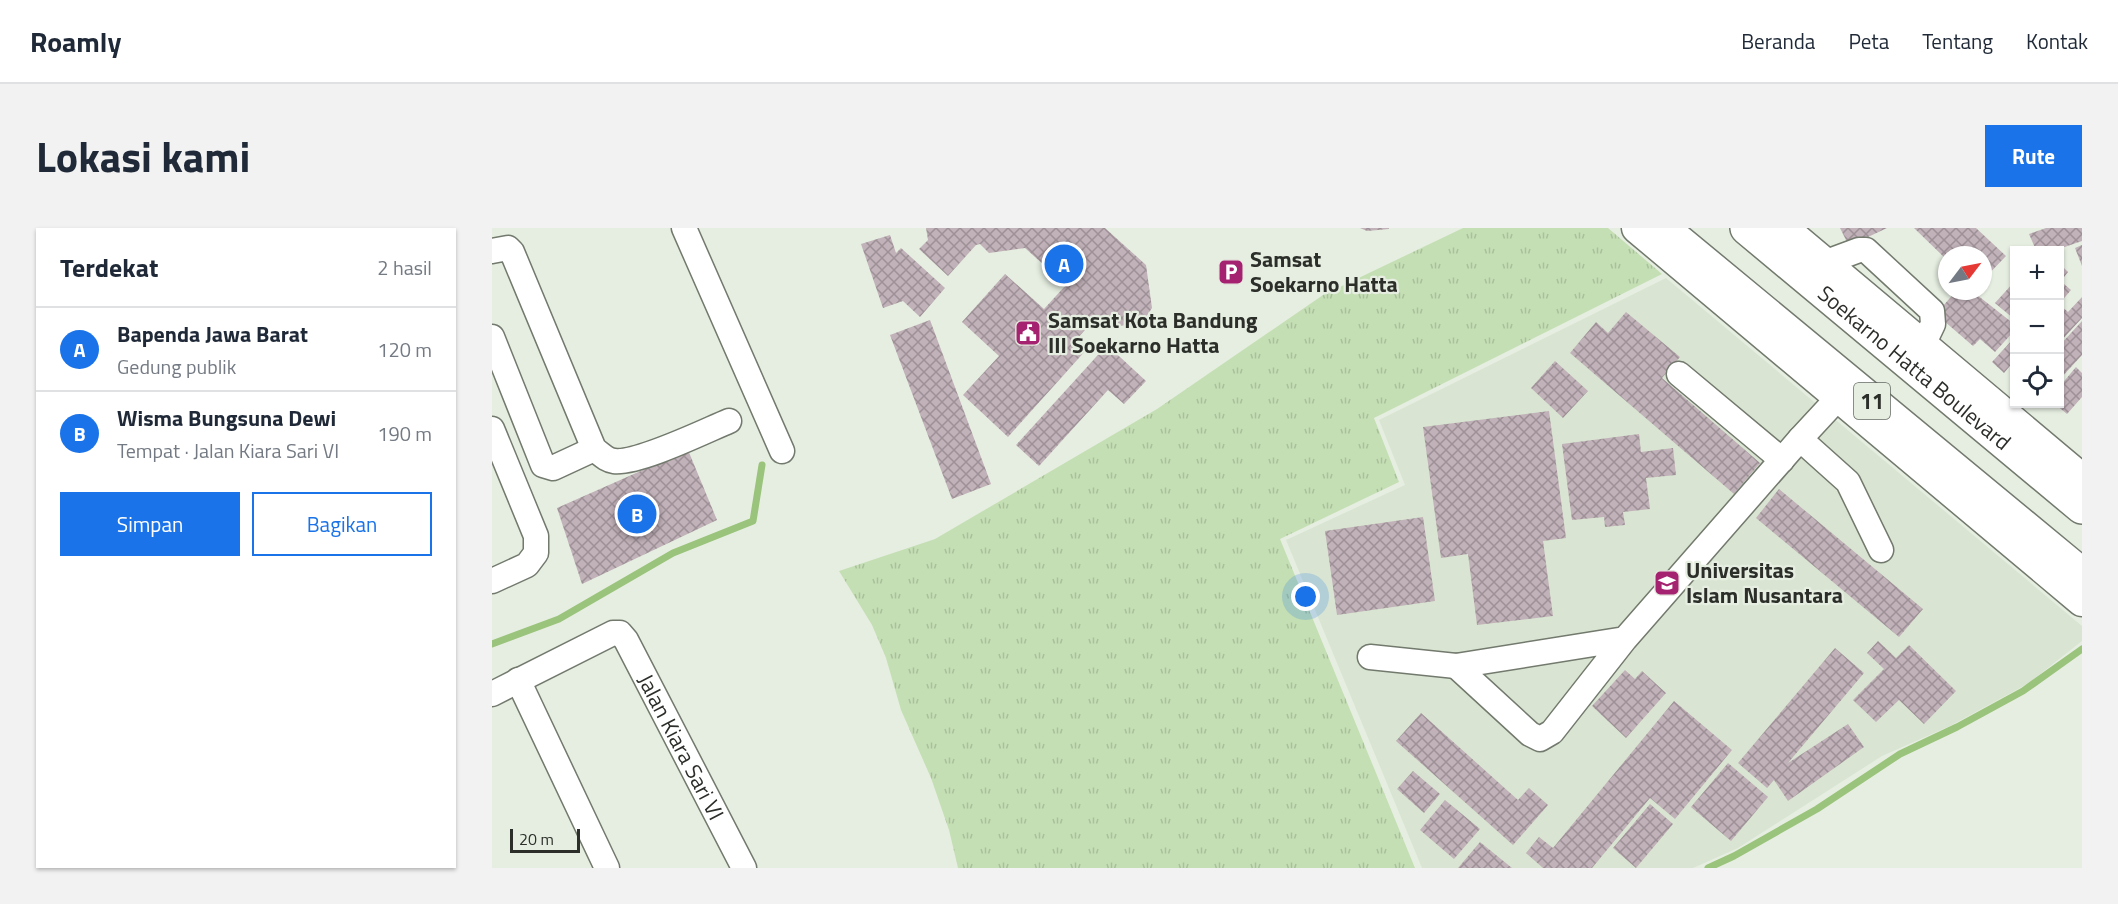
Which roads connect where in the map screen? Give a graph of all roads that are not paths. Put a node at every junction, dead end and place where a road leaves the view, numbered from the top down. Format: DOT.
graph roads {
  1 [pos="684,228"];
  2 [pos="1637,228"];
  3 [pos="1662,228"];
  4 [pos="1747,228"];
  5 [pos="1783,228"];
  6 [pos="492,251"];
  7 [pos="492,337"];
  8 [pos="1679,374"];
  9 [pos="1838,398"];
  10 [pos="729,421"];
  11 [pos="492,429"];
  12 [pos="1800,439"];
  13 [pos="594,449"];
  14 [pos="782,451"];
  15 [pos="1782,460"];
  16 [pos="2082,479"];
  17 [pos="2082,507"];
  18 [pos="1881,550"];
  19 [pos="2082,574"];
  20 [pos="492,581"];
  21 [pos="2082,601"];
  22 [pos="1625,639"];
  23 [pos="1370,657"];
  24 [pos="1456,666"];
  25 [pos="518,680"];
  26 [pos="492,694"];
  27 [pos="607,868"];
  28 [pos="744,868"];
  1 -- 14 [label="street"];
  2 -- 9 [label="main road"];
  3 -- 19 [label="highway, 11"];
  4 -- 17 [label="highway, Soekarno Hatta Boulevard / 11"];
  5 -- 16 [label="main road"];
  6 -- 13 [label="street"];
  7 -- 13 [label="street"];
  8 -- 15 [label="street"];
  9 -- 12 [label="street"];
  9 -- 21 [label="main road"];
  10 -- 13 [label="street"];
  11 -- 20 [label="street"];
  12 -- 15 [label="street"];
  12 -- 18 [label="street"];
  15 -- 22 [label="street"];
  22 -- 24 [label="street"];
  22 -- 24 [label="street"];
  23 -- 24 [label="street"];
  25 -- 26 [label="street"];
  25 -- 27 [label="street"];
  25 -- 28 [label="street, Jalan Kiara Sari VI"];
}
